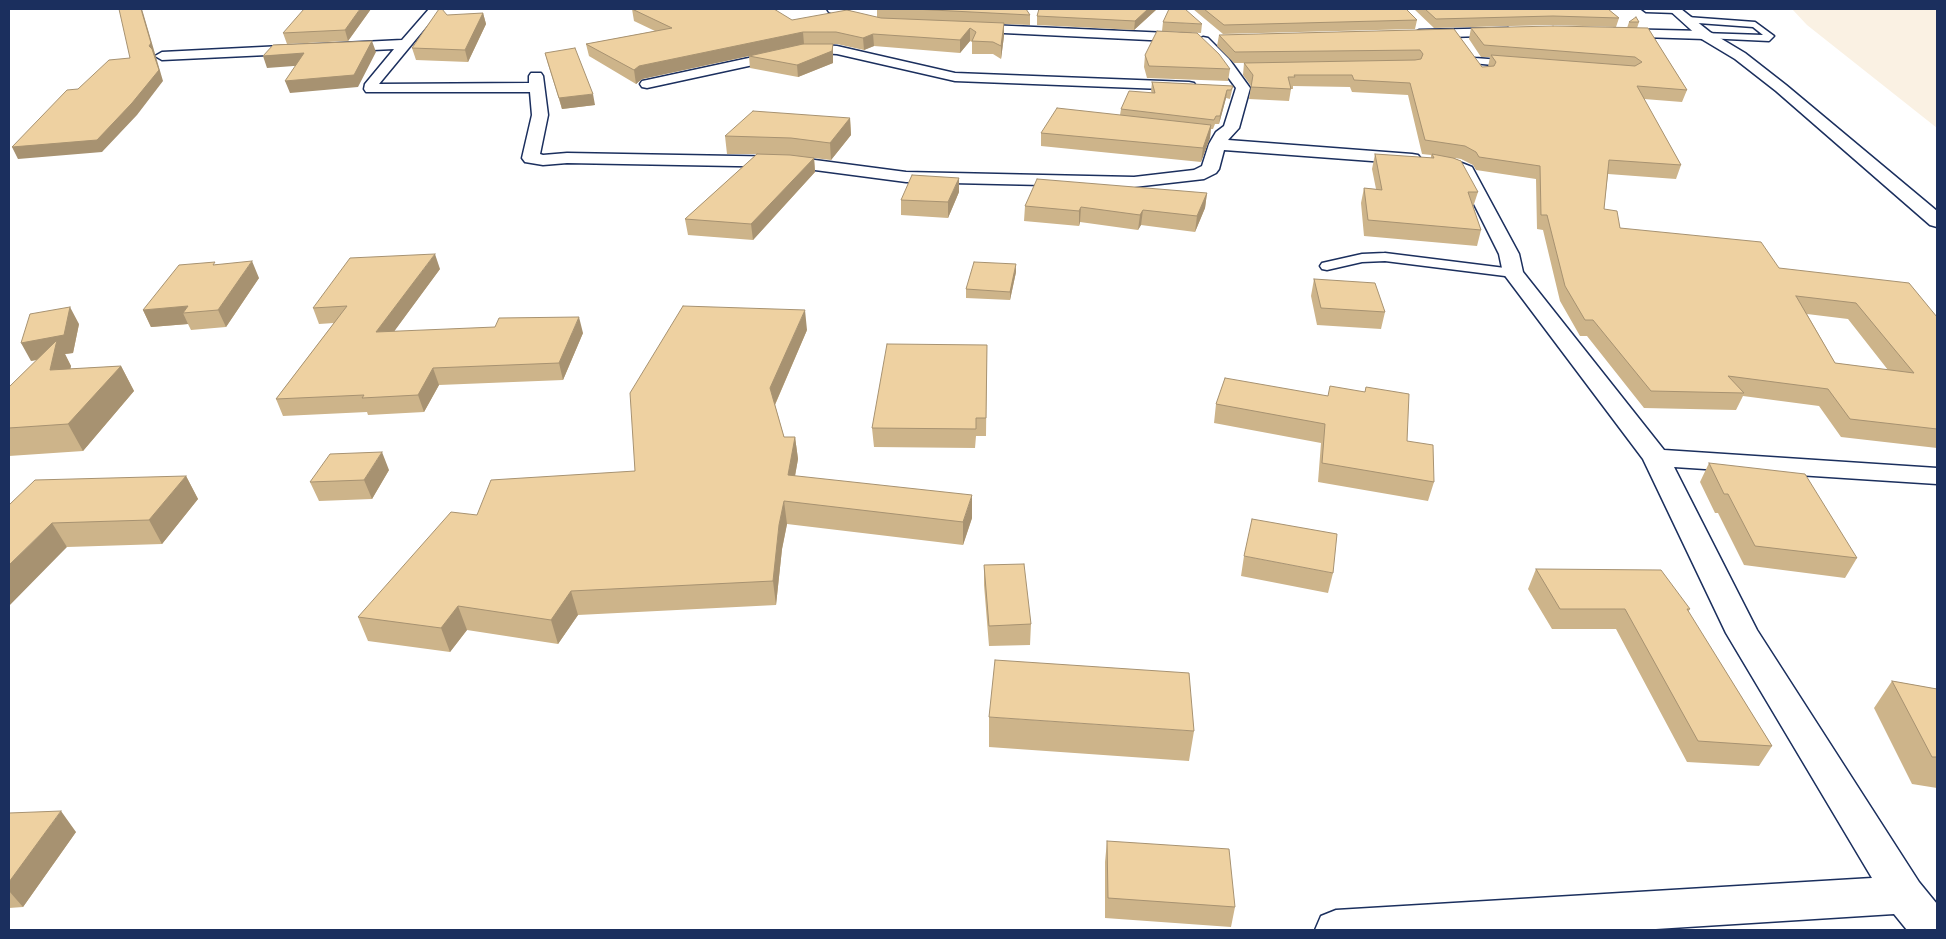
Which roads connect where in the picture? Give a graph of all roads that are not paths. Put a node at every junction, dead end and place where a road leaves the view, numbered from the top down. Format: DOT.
graph roads {
  1 [pos="435,9"];
  2 [pos="832,9"];
  3 [pos="1646,9"];
  4 [pos="1679,13"];
  5 [pos="1028,16"];
  6 [pos="1417,21"];
  7 [pos="892,24"];
  8 [pos="951,27"];
  9 [pos="1030,31"];
  10 [pos="1524,32"];
  11 [pos="1455,33"];
  12 [pos="1603,33"];
  13 [pos="1429,34"];
  14 [pos="1409,35"];
  15 [pos="1705,35"];
  16 [pos="406,44"];
  17 [pos="162,56"];
  18 [pos="1475,61"];
  19 [pos="1524,65"];
  20 [pos="1229,69"];
  21 [pos="1249,69"];
  22 [pos="1484,74"];
  23 [pos="647,84"];
  24 [pos="1204,87"];
  25 [pos="1223,88"];
  26 [pos="1243,88"];
  27 [pos="1217,138"];
  28 [pos="1937,221"];
  29 [pos="1327,266"];
  30 [pos="1513,273"];
  31 [pos="1656,458"];
  32 [pos="1937,476"];
  33 [pos="1904,896"];
  34 [pos="1336,930"];
  35 [pos="1933,930"];
  1 -- 16 [label="street"];
  2 -- 7 [label="street"];
  3 -- 4 [label="lane"];
  4 -- 15 [label="street"];
  4 -- 15 [label="lane"];
  5 -- 9 [label="street"];
  6 -- 13 [label="street"];
  8 -- 9 [label="street"];
  9 -- 20 [label="street"];
  10 -- 11 [label="street"];
  11 -- 13 [label="street"];
  11 -- 18 [label="street"];
  12 -- 15 [label="street"];
  13 -- 14 [label="street"];
  15 -- 28 [label="street"];
  16 -- 17 [label="street"];
  16 -- 27 [label="street"];
  18 -- 19 [label="lane"];
  18 -- 22 [label="street"];
  20 -- 21 [label="street"];
  20 -- 26 [label="street"];
  23 -- 24 [label="street"];
  25 -- 26 [label="street"];
  26 -- 27 [label="street"];
  27 -- 30 [label="street"];
  29 -- 30 [label="lane"];
  30 -- 31 [label="street"];
  31 -- 32 [label="street"];
  31 -- 33 [label="street"];
  33 -- 34 [label="street"];
  33 -- 35 [label="street"];
}
